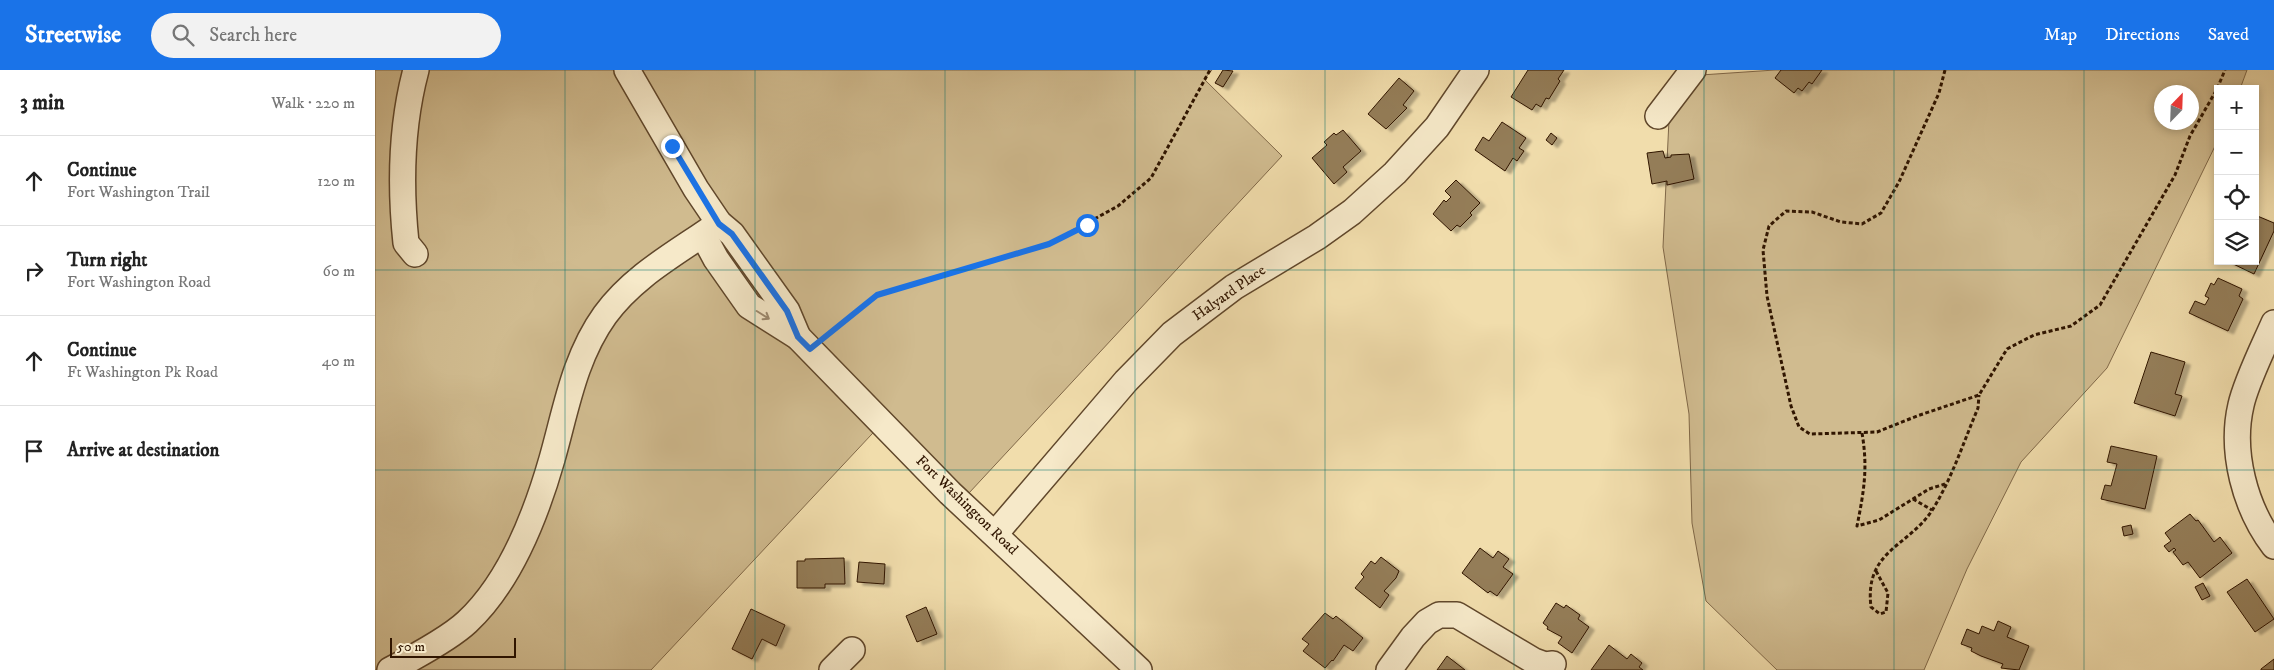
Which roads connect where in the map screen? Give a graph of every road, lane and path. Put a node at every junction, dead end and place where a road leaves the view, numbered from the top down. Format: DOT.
graph roads {
  1 [pos="415,70"];
  2 [pos="627,70"];
  3 [pos="1210,70"];
  4 [pos="1476,70"];
  5 [pos="1693,70"];
  6 [pos="1945,70"];
  7 [pos="2225,70"];
  8 [pos="1658,116"];
  9 [pos="711,229"];
  10 [pos="415,254"];
  11 [pos="761,275"];
  12 [pos="737,292"];
  13 [pos="2274,323"];
  14 [pos="804,343"];
  15 [pos="1979,395"];
  16 [pos="1862,433"];
  17 [pos="1946,484"];
  18 [pos="1912,498"];
  19 [pos="1932,510"];
  20 [pos="995,534"];
  21 [pos="2274,546"];
  22 [pos="1876,570"];
  23 [pos="852,650"];
  24 [pos="1553,664"];
  25 [pos="390,670"];
  26 [pos="832,670"];
  27 [pos="1139,670"];
  28 [pos="1389,670"];
  1 -- 10 [label="street"];
  2 -- 9 [label="street"];
  3 -- 14 [label="path"];
  4 -- 20 [label="street, Halyard Place"];
  5 -- 8 [label="street"];
  6 -- 16 [label="path"];
  7 -- 15 [label="path"];
  9 -- 11 [label="street, Fort Washington Road"];
  9 -- 12 [label="street, Fort Washington Road"];
  9 -- 25 [label="street"];
  11 -- 12 [label="street"];
  11 -- 14 [label="street, Fort Washington Road"];
  12 -- 14 [label="street, Fort Washington Road, one-way"];
  13 -- 21 [label="street"];
  14 -- 20 [label="street, Fort Washington Road"];
  15 -- 16 [label="path"];
  15 -- 17 [label="path"];
  16 -- 18 [label="path"];
  17 -- 18 [label="path"];
  17 -- 19 [label="path"];
  18 -- 19 [label="path"];
  19 -- 22 [label="path"];
  20 -- 27 [label="street, Fort Washington Road"];
  22 -- 22 [label="path"];
  23 -- 26 [label="street"];
  24 -- 28 [label="street"];
}
